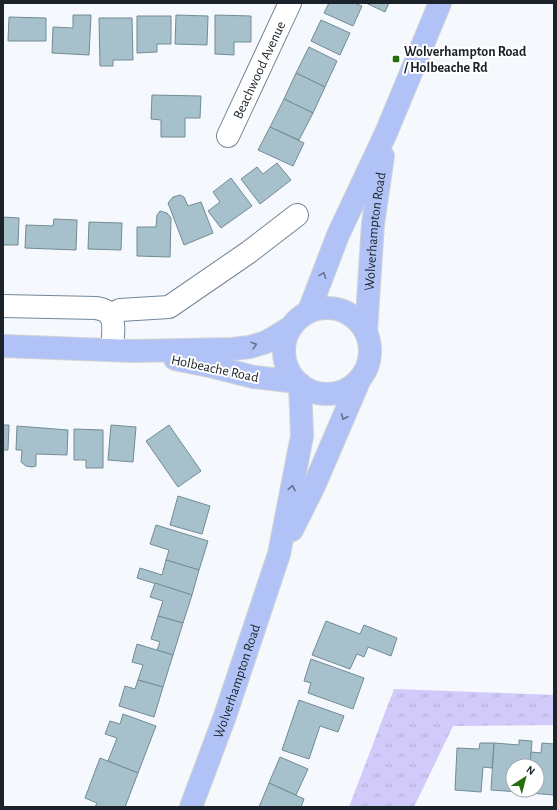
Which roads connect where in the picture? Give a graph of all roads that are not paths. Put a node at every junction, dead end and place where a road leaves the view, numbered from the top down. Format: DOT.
graph roads {
  1 [pos="290,3"];
  2 [pos="440,3"];
  3 [pos="386,133"];
  4 [pos="228,136"];
  5 [pos="297,215"];
  6 [pos="3,306"];
  7 [pos="309,311"];
  8 [pos="110,315"];
  9 [pos="291,327"];
  10 [pos="366,331"];
  11 [pos="3,346"];
  12 [pos="112,350"];
  13 [pos="133,351"];
  14 [pos="359,381"];
  15 [pos="299,383"];
  16 [pos="280,554"];
  17 [pos="191,807"];
  1 -- 4 [label="street, Beachwood Avenue"];
  2 -- 3 [label="highway, Wolverhampton Road"];
  7 -- 3 [label="highway, Wolverhampton Road, one-way"];
  3 -- 10 [label="highway, Wolverhampton Road"];
  5 -- 8 [label="street"];
  6 -- 8 [label="street"];
  7 -- 9 [label="highway"];
  7 -- 10 [label="highway"];
  8 -- 12 [label="street"];
  13 -- 9 [label="highway, Holbeache Road, one-way"];
  9 -- 15 [label="highway"];
  10 -- 14 [label="highway"];
  11 -- 12 [label="highway, Holbeache Road"];
  12 -- 13 [label="highway, Holbeache Road"];
  13 -- 15 [label="highway, Holbeache Road"];
  14 -- 15 [label="highway"];
  14 -- 16 [label="highway, Wolverhampton Road, one-way"];
  16 -- 15 [label="highway, Wolverhampton Road, one-way"];
  16 -- 17 [label="highway, Wolverhampton Road"];
}
